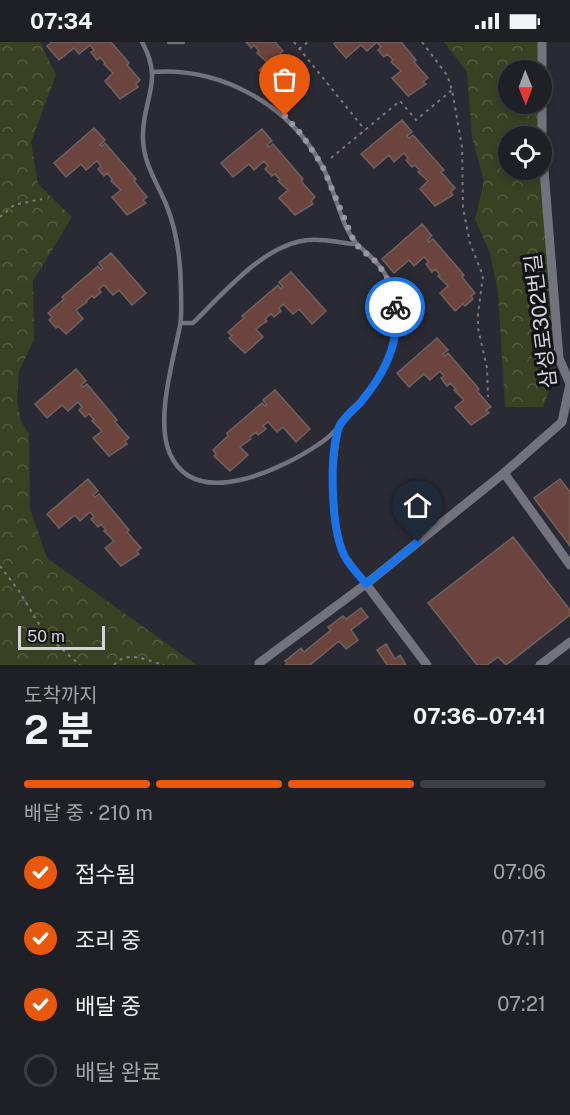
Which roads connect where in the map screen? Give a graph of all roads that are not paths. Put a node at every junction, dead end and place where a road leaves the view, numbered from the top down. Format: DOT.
graph roads {
  1 [pos="142,42"];
  2 [pos="169,42"];
  3 [pos="183,42"];
  4 [pos="543,42"];
  5 [pos="152,72"];
  6 [pos="355,244"];
  7 [pos="181,323"];
  8 [pos="566,419"];
  9 [pos="340,426"];
  10 [pos="504,473"];
  11 [pos="570,565"];
  12 [pos="366,584"];
  13 [pos="570,642"];
  14 [pos="259,665"];
  15 [pos="427,665"];
  16 [pos="540,665"];
  1 -- 5 [label="lane"];
  2 -- 3 [label="lane"];
  4 -- 8 [label="street, 삼성로302번길"];
  5 -- 6 [label="lane"];
  5 -- 7 [label="lane"];
  6 -- 7 [label="lane"];
  6 -- 9 [label="lane"];
  7 -- 9 [label="lane"];
  8 -- 10 [label="street, 삼성로302번길"];
  9 -- 12 [label="lane"];
  10 -- 11 [label="street"];
  10 -- 12 [label="street, 삼성로302번길"];
  12 -- 14 [label="street, 삼성로302번길"];
  12 -- 15 [label="street"];
  13 -- 16 [label="street"];
}
